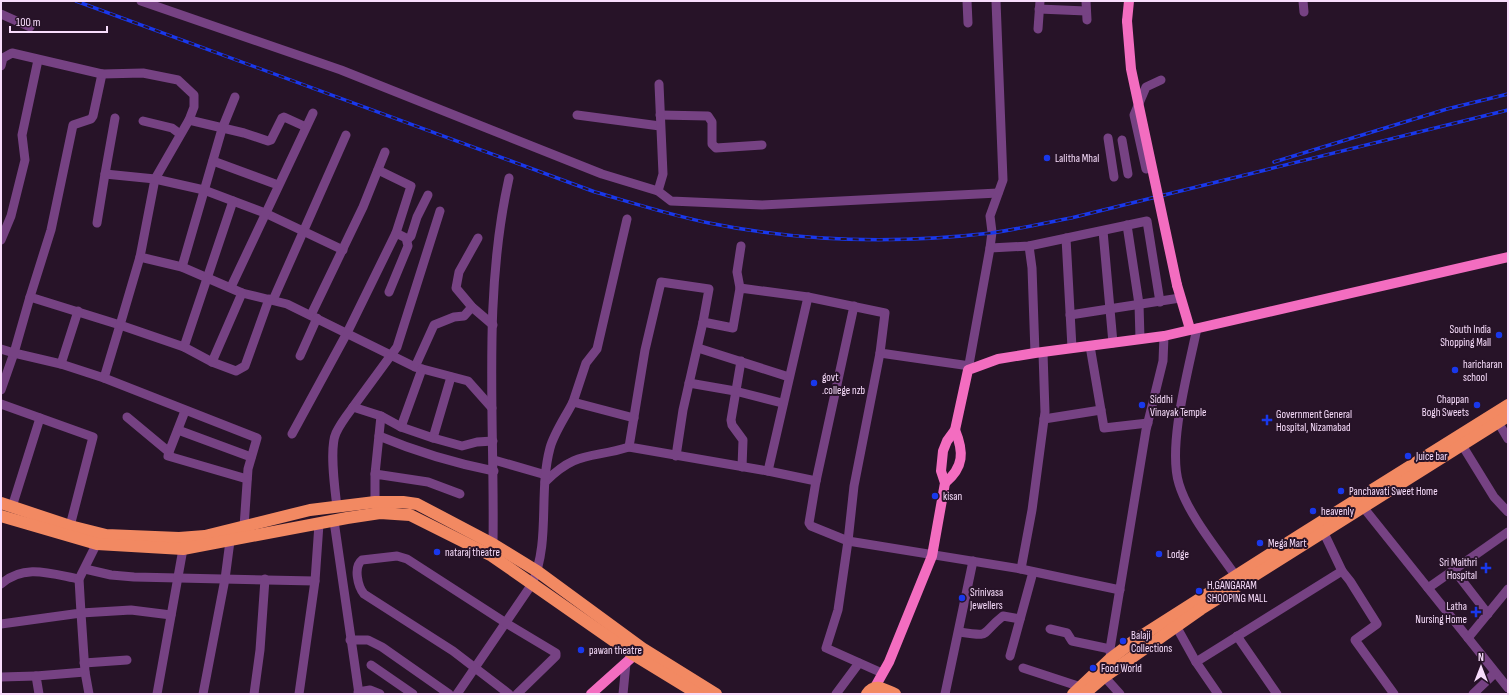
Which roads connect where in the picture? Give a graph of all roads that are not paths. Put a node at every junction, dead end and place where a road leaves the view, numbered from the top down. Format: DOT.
graph roads {
  1 [pos="141,1"];
  2 [pos="967,1"];
  3 [pos="996,1"];
  4 [pos="1086,1"];
  5 [pos="1129,1"];
  6 [pos="1303,1"];
  7 [pos="1040,5"];
  8 [pos="1304,12"];
  9 [pos="1,14"];
  10 [pos="968,23"];
  11 [pos="30,27"];
  12 [pos="1038,29"];
  13 [pos="38,60"];
  14 [pos="1,66"];
  15 [pos="102,74"];
  16 [pos="1162,80"];
  17 [pos="659,84"];
  18 [pos="235,97"];
  19 [pos="313,113"];
  20 [pos="577,115"];
  21 [pos="660,116"];
  22 [pos="115,118"];
  23 [pos="189,120"];
  24 [pos="143,121"];
  25 [pos="660,126"];
  26 [pos="306,127"];
  27 [pos="222,129"];
  28 [pos="180,134"];
  29 [pos="346,135"];
  30 [pos="1108,138"];
  31 [pos="1122,140"];
  32 [pos="762,145"];
  33 [pos="385,152"];
  34 [pos="213,161"];
  35 [pos="1146,169"];
  36 [pos="378,170"];
  37 [pos="105,174"];
  38 [pos="1128,174"];
  39 [pos="1114,177"];
  40 [pos="509,178"];
  41 [pos="155,180"];
  42 [pos="278,185"];
  43 [pos="204,190"];
  44 [pos="658,191"];
  45 [pos="998,193"];
  46 [pos="428,194"];
  47 [pos="233,201"];
  48 [pos="440,211"];
  49 [pos="265,213"];
  50 [pos="627,219"];
  51 [pos="97,223"];
  52 [pos="1128,225"];
  53 [pos="303,231"];
  54 [pos="1103,231"];
  55 [pos="396,233"];
  56 [pos="478,238"];
  57 [pos="1066,238"];
  58 [pos="408,239"];
  59 [pos="1,240"];
  60 [pos="741,246"];
  61 [pos="1029,246"];
  62 [pos="990,248"];
  63 [pos="343,250"];
  64 [pos="140,257"];
  65 [pos="1508,257"];
  66 [pos="182,267"];
  67 [pos="207,278"];
  68 [pos="231,287"];
  69 [pos="740,288"];
  70 [pos="389,292"];
  71 [pos="242,293"];
  72 [pos="808,297"];
  73 [pos="30,298"];
  74 [pos="1180,298"];
  75 [pos="271,300"];
  76 [pos="1160,302"];
  77 [pos="1139,304"];
  78 [pos="854,306"];
  79 [pos="472,307"];
  80 [pos="1110,309"];
  81 [pos="78,312"];
  82 [pos="1070,315"];
  83 [pos="314,317"];
  84 [pos="703,322"];
  85 [pos="493,325"];
  86 [pos="120,326"];
  87 [pos="1194,328"];
  88 [pos="347,333"];
  89 [pos="1164,336"];
  90 [pos="1140,340"];
  91 [pos="1113,343"];
  92 [pos="1090,346"];
  93 [pos="184,347"];
  94 [pos="698,348"];
  95 [pos="1072,348"];
  96 [pos="1,349"];
  97 [pos="1039,352"];
  98 [pos="14,353"];
  99 [pos="880,353"];
  100 [pos="300,356"];
  101 [pos="392,356"];
  102 [pos="741,361"];
  103 [pos="212,362"];
  104 [pos="61,364"];
  105 [pos="419,368"];
  106 [pos="969,368"];
  107 [pos="451,377"];
  108 [pos="790,377"];
  109 [pos="104,378"];
  110 [pos="689,383"];
  111 [pos="1,390"];
  112 [pos="735,391"];
  113 [pos="573,402"];
  114 [pos="782,403"];
  115 [pos="1,404"];
  116 [pos="1508,405"];
  117 [pos="353,407"];
  118 [pos="492,408"];
  119 [pos="1101,410"];
  120 [pos="186,411"];
  121 [pos="381,416"];
  122 [pos="127,417"];
  123 [pos="40,418"];
  124 [pos="634,418"];
  125 [pos="1044,419"];
  126 [pos="1503,419"];
  127 [pos="1148,423"];
  128 [pos="401,427"];
  129 [pos="178,430"];
  130 [pos="955,430"];
  131 [pos="292,434"];
  132 [pos="380,436"];
  133 [pos="433,438"];
  134 [pos="1508,439"];
  135 [pos="493,441"];
  136 [pos="1462,445"];
  137 [pos="629,448"];
  138 [pos="170,452"];
  139 [pos="251,456"];
  140 [pos="676,456"];
  141 [pos="494,460"];
  142 [pos="742,467"];
  143 [pos="494,471"];
  144 [pos="768,471"];
  145 [pos="375,474"];
  146 [pos="546,478"];
  147 [pos="247,480"];
  148 [pos="816,481"];
  149 [pos="945,484"];
  150 [pos="460,494"];
  151 [pos="375,502"];
  152 [pos="7,505"];
  153 [pos="337,507"];
  154 [pos="1363,508"];
  155 [pos="1508,512"];
  156 [pos="1,516"];
  157 [pos="334,521"];
  158 [pos="319,524"];
  159 [pos="70,526"];
  160 [pos="244,527"];
  161 [pos="1323,531"];
  162 [pos="1508,532"];
  163 [pos="99,539"];
  164 [pos="230,541"];
  165 [pos="848,541"];
  166 [pos="494,544"];
  167 [pos="183,549"];
  168 [pos="932,556"];
  169 [pos="973,561"];
  170 [pos="84,569"];
  171 [pos="1021,569"];
  172 [pos="1454,570"];
  173 [pos="1342,571"];
  174 [pos="1,572"];
  175 [pos="537,572"];
  176 [pos="1033,572"];
  177 [pos="1235,575"];
  178 [pos="12,576"];
  179 [pos="80,579"];
  180 [pos="178,579"];
  181 [pos="225,579"];
  182 [pos="265,579"];
  183 [pos="315,581"];
  184 [pos="1,584"];
  185 [pos="532,584"];
  186 [pos="1428,588"];
  187 [pos="1508,589"];
  188 [pos="1120,590"];
  189 [pos="81,613"];
  190 [pos="1488,614"];
  191 [pos="171,615"];
  192 [pos="1020,619"];
  193 [pos="506,623"];
  194 [pos="1,624"];
  195 [pos="1176,626"];
  196 [pos="1050,629"];
  197 [pos="959,632"];
  198 [pos="1237,636"];
  199 [pos="1468,638"];
  200 [pos="350,640"];
  201 [pos="1110,654"];
  202 [pos="634,655"];
  203 [pos="1010,656"];
  204 [pos="127,660"];
  205 [pos="1196,662"];
  206 [pos="859,663"];
  207 [pos="371,665"];
  208 [pos="475,666"];
  209 [pos="84,668"];
  210 [pos="1022,668"];
  211 [pos="882,673"];
  212 [pos="1105,673"];
  213 [pos="1495,673"];
  214 [pos="36,676"];
  215 [pos="1,677"];
  216 [pos="1508,688"];
  217 [pos="871,691"];
  218 [pos="1079,692"];
  219 [pos="359,693"];
  220 [pos="891,693"];
  221 [pos="39,694"];
  222 [pos="89,694"];
  223 [pos="157,694"];
  224 [pos="203,694"];
  225 [pos="254,694"];
  226 [pos="299,694"];
  227 [pos="380,694"];
  228 [pos="413,694"];
  229 [pos="449,694"];
  230 [pos="457,694"];
  231 [pos="509,694"];
  232 [pos="517,694"];
  233 [pos="591,694"];
  234 [pos="623,694"];
  235 [pos="698,694"];
  236 [pos="716,694"];
  237 [pos="836,694"];
  238 [pos="945,694"];
  239 [pos="1120,694"];
  240 [pos="1218,694"];
  241 [pos="1277,694"];
  242 [pos="1394,694"];
  243 [pos="1473,694"];
  1 -- 44 [label="street"];
  2 -- 10 [label="street"];
  3 -- 45 [label="street"];
  4 -- 7 [label="street"];
  5 -- 74 [label="main road, bridge"];
  6 -- 8 [label="street"];
  7 -- 12 [label="street"];
  9 -- 11 [label="street"];
  13 -- 14 [label="street"];
  13 -- 15 [label="street"];
  13 -- 59 [label="street"];
  15 -- 23 [label="street"];
  15 -- 73 [label="street"];
  16 -- 35 [label="street"];
  17 -- 21 [label="street"];
  18 -- 27 [label="street"];
  19 -- 26 [label="street"];
  20 -- 25 [label="street"];
  21 -- 25 [label="street"];
  21 -- 32 [label="street"];
  22 -- 37 [label="street"];
  23 -- 27 [label="street"];
  23 -- 28 [label="street"];
  24 -- 28 [label="street"];
  25 -- 44 [label="street"];
  26 -- 27 [label="street"];
  26 -- 42 [label="street"];
  27 -- 34 [label="street"];
  28 -- 41 [label="street"];
  29 -- 53 [label="street"];
  30 -- 39 [label="street"];
  31 -- 38 [label="street"];
  33 -- 36 [label="street"];
  34 -- 42 [label="street"];
  34 -- 43 [label="street"];
  36 -- 55 [label="street"];
  36 -- 63 [label="street"];
  37 -- 41 [label="street"];
  37 -- 51 [label="street"];
  40 -- 85 [label="street"];
  41 -- 43 [label="street"];
  41 -- 64 [label="street"];
  42 -- 49 [label="street"];
  43 -- 47 [label="street"];
  43 -- 66 [label="street"];
  44 -- 45 [label="street"];
  45 -- 62 [label="street"];
  46 -- 58 [label="street"];
  47 -- 49 [label="street"];
  47 -- 67 [label="street"];
  48 -- 101 [label="street"];
  49 -- 53 [label="street"];
  49 -- 68 [label="street"];
  50 -- 113 [label="street"];
  52 -- 54 [label="street"];
  52 -- 76 [label="street"];
  52 -- 77 [label="street"];
  53 -- 63 [label="street"];
  53 -- 75 [label="street"];
  54 -- 57 [label="street"];
  54 -- 80 [label="street"];
  55 -- 58 [label="street"];
  55 -- 88 [label="street"];
  56 -- 79 [label="street"];
  57 -- 61 [label="street"];
  57 -- 82 [label="street"];
  58 -- 70 [label="street"];
  60 -- 69 [label="street"];
  61 -- 62 [label="street"];
  61 -- 97 [label="street"];
  62 -- 106 [label="street"];
  63 -- 83 [label="street"];
  64 -- 66 [label="street"];
  64 -- 86 [label="street"];
  65 -- 87 [label="main road"];
  66 -- 67 [label="street"];
  67 -- 68 [label="street"];
  67 -- 93 [label="street"];
  68 -- 71 [label="street"];
  69 -- 72 [label="street"];
  69 -- 84 [label="street"];
  71 -- 75 [label="street"];
  71 -- 103 [label="street"];
  72 -- 78 [label="street"];
  72 -- 108 [label="street"];
  73 -- 81 [label="street"];
  73 -- 98 [label="street"];
  74 -- 76 [label="street"];
  74 -- 87 [label="main road"];
  75 -- 83 [label="street"];
  75 -- 103 [label="street"];
  76 -- 77 [label="street"];
  77 -- 80 [label="street"];
  77 -- 90 [label="street"];
  78 -- 99 [label="street"];
  78 -- 148 [label="street"];
  79 -- 85 [label="street"];
  79 -- 105 [label="street"];
  80 -- 82 [label="street"];
  80 -- 91 [label="street"];
  81 -- 86 [label="street"];
  81 -- 104 [label="street"];
  82 -- 95 [label="street"];
  83 -- 88 [label="street"];
  83 -- 100 [label="street"];
  84 -- 94 [label="street"];
  84 -- 124 [label="street"];
  85 -- 118 [label="street"];
  86 -- 93 [label="street"];
  86 -- 109 [label="street"];
  87 -- 89 [label="main road"];
  87 -- 177 [label="street"];
  88 -- 101 [label="street"];
  88 -- 131 [label="street"];
  89 -- 90 [label="main road"];
  89 -- 127 [label="street"];
  90 -- 91 [label="main road"];
  91 -- 92 [label="main road"];
  92 -- 95 [label="main road"];
  92 -- 119 [label="street"];
  93 -- 103 [label="street"];
  94 -- 102 [label="street"];
  94 -- 110 [label="street"];
  95 -- 97 [label="main road"];
  96 -- 98 [label="street"];
  97 -- 106 [label="main road"];
  97 -- 125 [label="street"];
  98 -- 104 [label="street"];
  98 -- 111 [label="street"];
  99 -- 106 [label="street"];
  99 -- 165 [label="street"];
  101 -- 105 [label="street"];
  101 -- 117 [label="street"];
  102 -- 108 [label="street"];
  102 -- 112 [label="street"];
  104 -- 109 [label="street"];
  105 -- 107 [label="street"];
  105 -- 128 [label="street"];
  106 -- 130 [label="main road"];
  107 -- 118 [label="street"];
  107 -- 133 [label="street"];
  108 -- 114 [label="street"];
  109 -- 120 [label="street"];
  110 -- 112 [label="street"];
  110 -- 140 [label="street"];
  112 -- 114 [label="street"];
  112 -- 142 [label="street"];
  113 -- 124 [label="street"];
  113 -- 146 [label="street"];
  114 -- 144 [label="street"];
  115 -- 123 [label="street"];
  116 -- 177 [label="highway"];
  117 -- 121 [label="street"];
  117 -- 153 [label="street"];
  118 -- 135 [label="street"];
  119 -- 125 [label="street"];
  119 -- 127 [label="street"];
  120 -- 129 [label="street"];
  120 -- 139 [label="street"];
  121 -- 128 [label="street"];
  121 -- 132 [label="street"];
  122 -- 138 [label="street"];
  123 -- 152 [label="street"];
  123 -- 159 [label="street"];
  124 -- 137 [label="street"];
  125 -- 171 [label="street"];
  126 -- 134 [label="street"];
  126 -- 136 [label="highway"];
  127 -- 188 [label="street"];
  128 -- 133 [label="street"];
  129 -- 138 [label="street"];
  129 -- 139 [label="street"];
  130 -- 149 [label="main road"];
  130 -- 149 [label="main road"];
  132 -- 143 [label="street"];
  132 -- 145 [label="street"];
  133 -- 135 [label="street"];
  135 -- 141 [label="street"];
  136 -- 154 [label="highway"];
  136 -- 155 [label="street"];
  137 -- 140 [label="street"];
  137 -- 146 [label="street"];
  138 -- 147 [label="street"];
  139 -- 147 [label="street"];
  140 -- 142 [label="street"];
  141 -- 143 [label="street"];
  141 -- 146 [label="street"];
  142 -- 144 [label="street"];
  143 -- 166 [label="street"];
  144 -- 148 [label="street"];
  145 -- 150 [label="street"];
  145 -- 151 [label="street"];
  146 -- 175 [label="street"];
  147 -- 160 [label="street"];
  148 -- 165 [label="street"];
  149 -- 168 [label="main road"];
  151 -- 153 [label="highway"];
  151 -- 166 [label="highway"];
  152 -- 159 [label="highway"];
  153 -- 160 [label="highway"];
  154 -- 161 [label="highway"];
  154 -- 186 [label="street"];
  156 -- 163 [label="highway"];
  157 -- 158 [label="highway"];
  157 -- 185 [label="highway"];
  157 -- 200 [label="street"];
  158 -- 164 [label="highway"];
  158 -- 183 [label="street"];
  159 -- 163 [label="highway"];
  160 -- 163 [label="highway"];
  161 -- 173 [label="street"];
  161 -- 195 [label="highway"];
  162 -- 172 [label="street"];
  163 -- 167 [label="highway"];
  163 -- 170 [label="street"];
  164 -- 167 [label="highway"];
  164 -- 181 [label="street"];
  165 -- 168 [label="street"];
  165 -- 206 [label="street"];
  166 -- 175 [label="highway"];
  167 -- 180 [label="street"];
  168 -- 169 [label="street"];
  168 -- 211 [label="main road"];
  169 -- 171 [label="street"];
  169 -- 197 [label="street"];
  170 -- 179 [label="street"];
  170 -- 180 [label="street"];
  171 -- 176 [label="street"];
  172 -- 186 [label="street"];
  172 -- 190 [label="street"];
  173 -- 198 [label="street"];
  173 -- 242 [label="street"];
  174 -- 178 [label="street"];
  175 -- 185 [label="street"];
  175 -- 202 [label="highway"];
  176 -- 188 [label="street"];
  176 -- 192 [label="street"];
  177 -- 201 [label="highway"];
  178 -- 179 [label="street"];
  178 -- 184 [label="street"];
  179 -- 189 [label="street"];
  180 -- 181 [label="street"];
  180 -- 191 [label="street"];
  181 -- 182 [label="street"];
  181 -- 224 [label="street"];
  182 -- 183 [label="street"];
  182 -- 225 [label="street"];
  183 -- 226 [label="street"];
  185 -- 193 [label="street"];
  185 -- 202 [label="highway"];
  186 -- 199 [label="street"];
  187 -- 190 [label="street"];
  188 -- 201 [label="street"];
  189 -- 191 [label="street"];
  189 -- 194 [label="street"];
  189 -- 209 [label="street"];
  190 -- 199 [label="street"];
  191 -- 223 [label="street"];
  192 -- 197 [label="street"];
  192 -- 203 [label="street"];
  193 -- 208 [label="street"];
  193 -- 208 [label="street"];
  193 -- 232 [label="street"];
  195 -- 205 [label="street"];
  195 -- 212 [label="highway"];
  196 -- 201 [label="street"];
  197 -- 238 [label="street"];
  198 -- 205 [label="street"];
  198 -- 241 [label="street"];
  199 -- 213 [label="street"];
  200 -- 219 [label="street"];
  200 -- 229 [label="street"];
  201 -- 212 [label="highway"];
  202 -- 233 [label="main road"];
  202 -- 234 [label="street"];
  202 -- 235 [label="highway"];
  202 -- 236 [label="highway"];
  204 -- 209 [label="street"];
  205 -- 240 [label="street"];
  206 -- 211 [label="street"];
  206 -- 237 [label="street"];
  207 -- 228 [label="street"];
  208 -- 230 [label="street"];
  208 -- 231 [label="street"];
  209 -- 214 [label="street"];
  209 -- 222 [label="street"];
  210 -- 218 [label="street"];
  211 -- 217 [label="main road"];
  212 -- 218 [label="highway"];
  212 -- 239 [label="street"];
  213 -- 216 [label="street"];
  213 -- 243 [label="street"];
  214 -- 215 [label="street"];
  214 -- 221 [label="street"];
  217 -- 220 [label="highway"];
  219 -- 227 [label="street"];
}
